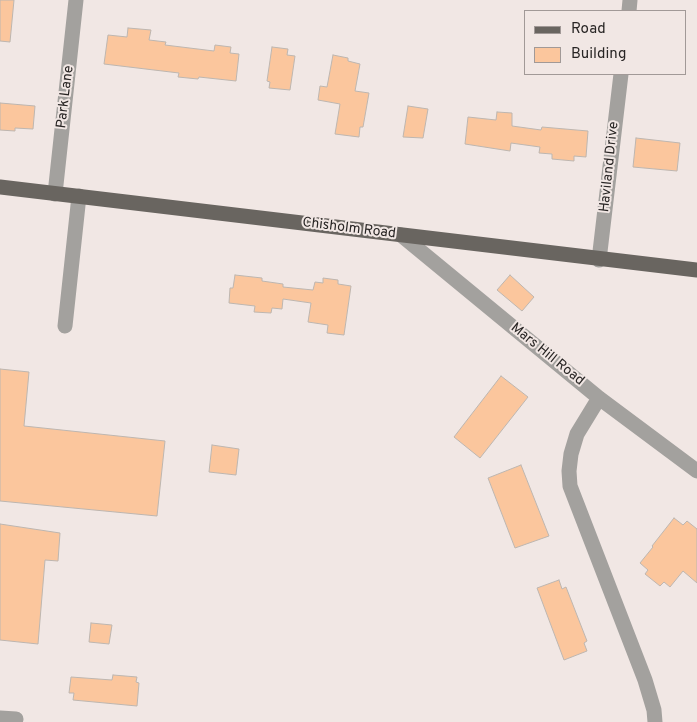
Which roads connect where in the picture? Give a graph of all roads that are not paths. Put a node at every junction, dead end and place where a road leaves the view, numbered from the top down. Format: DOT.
graph roads {
  1 [pos="76,0"];
  2 [pos="621,75"];
  3 [pos="0,187"];
  4 [pos="55,194"];
  5 [pos="79,196"];
  6 [pos="401,235"];
  7 [pos="599,260"];
  8 [pos="697,270"];
  9 [pos="65,326"];
  10 [pos="599,398"];
  11 [pos="697,471"];
  12 [pos="0,718"];
  13 [pos="16,718"];
  14 [pos="655,722"];
  1 -- 4 [label="street, Park Lane"];
  2 -- 7 [label="street, Haviland Drive"];
  3 -- 4 [label="main road, Chisholm Road"];
  4 -- 5 [label="main road, Chisholm Road"];
  5 -- 6 [label="main road, Chisholm Road"];
  5 -- 9 [label="street"];
  6 -- 7 [label="main road, Chisholm Road"];
  6 -- 10 [label="street, Mars Hill Road"];
  7 -- 8 [label="main road, Chisholm Road"];
  10 -- 11 [label="street, Mars Hill Road"];
  10 -- 14 [label="street"];
  12 -- 13 [label="street"];
}
